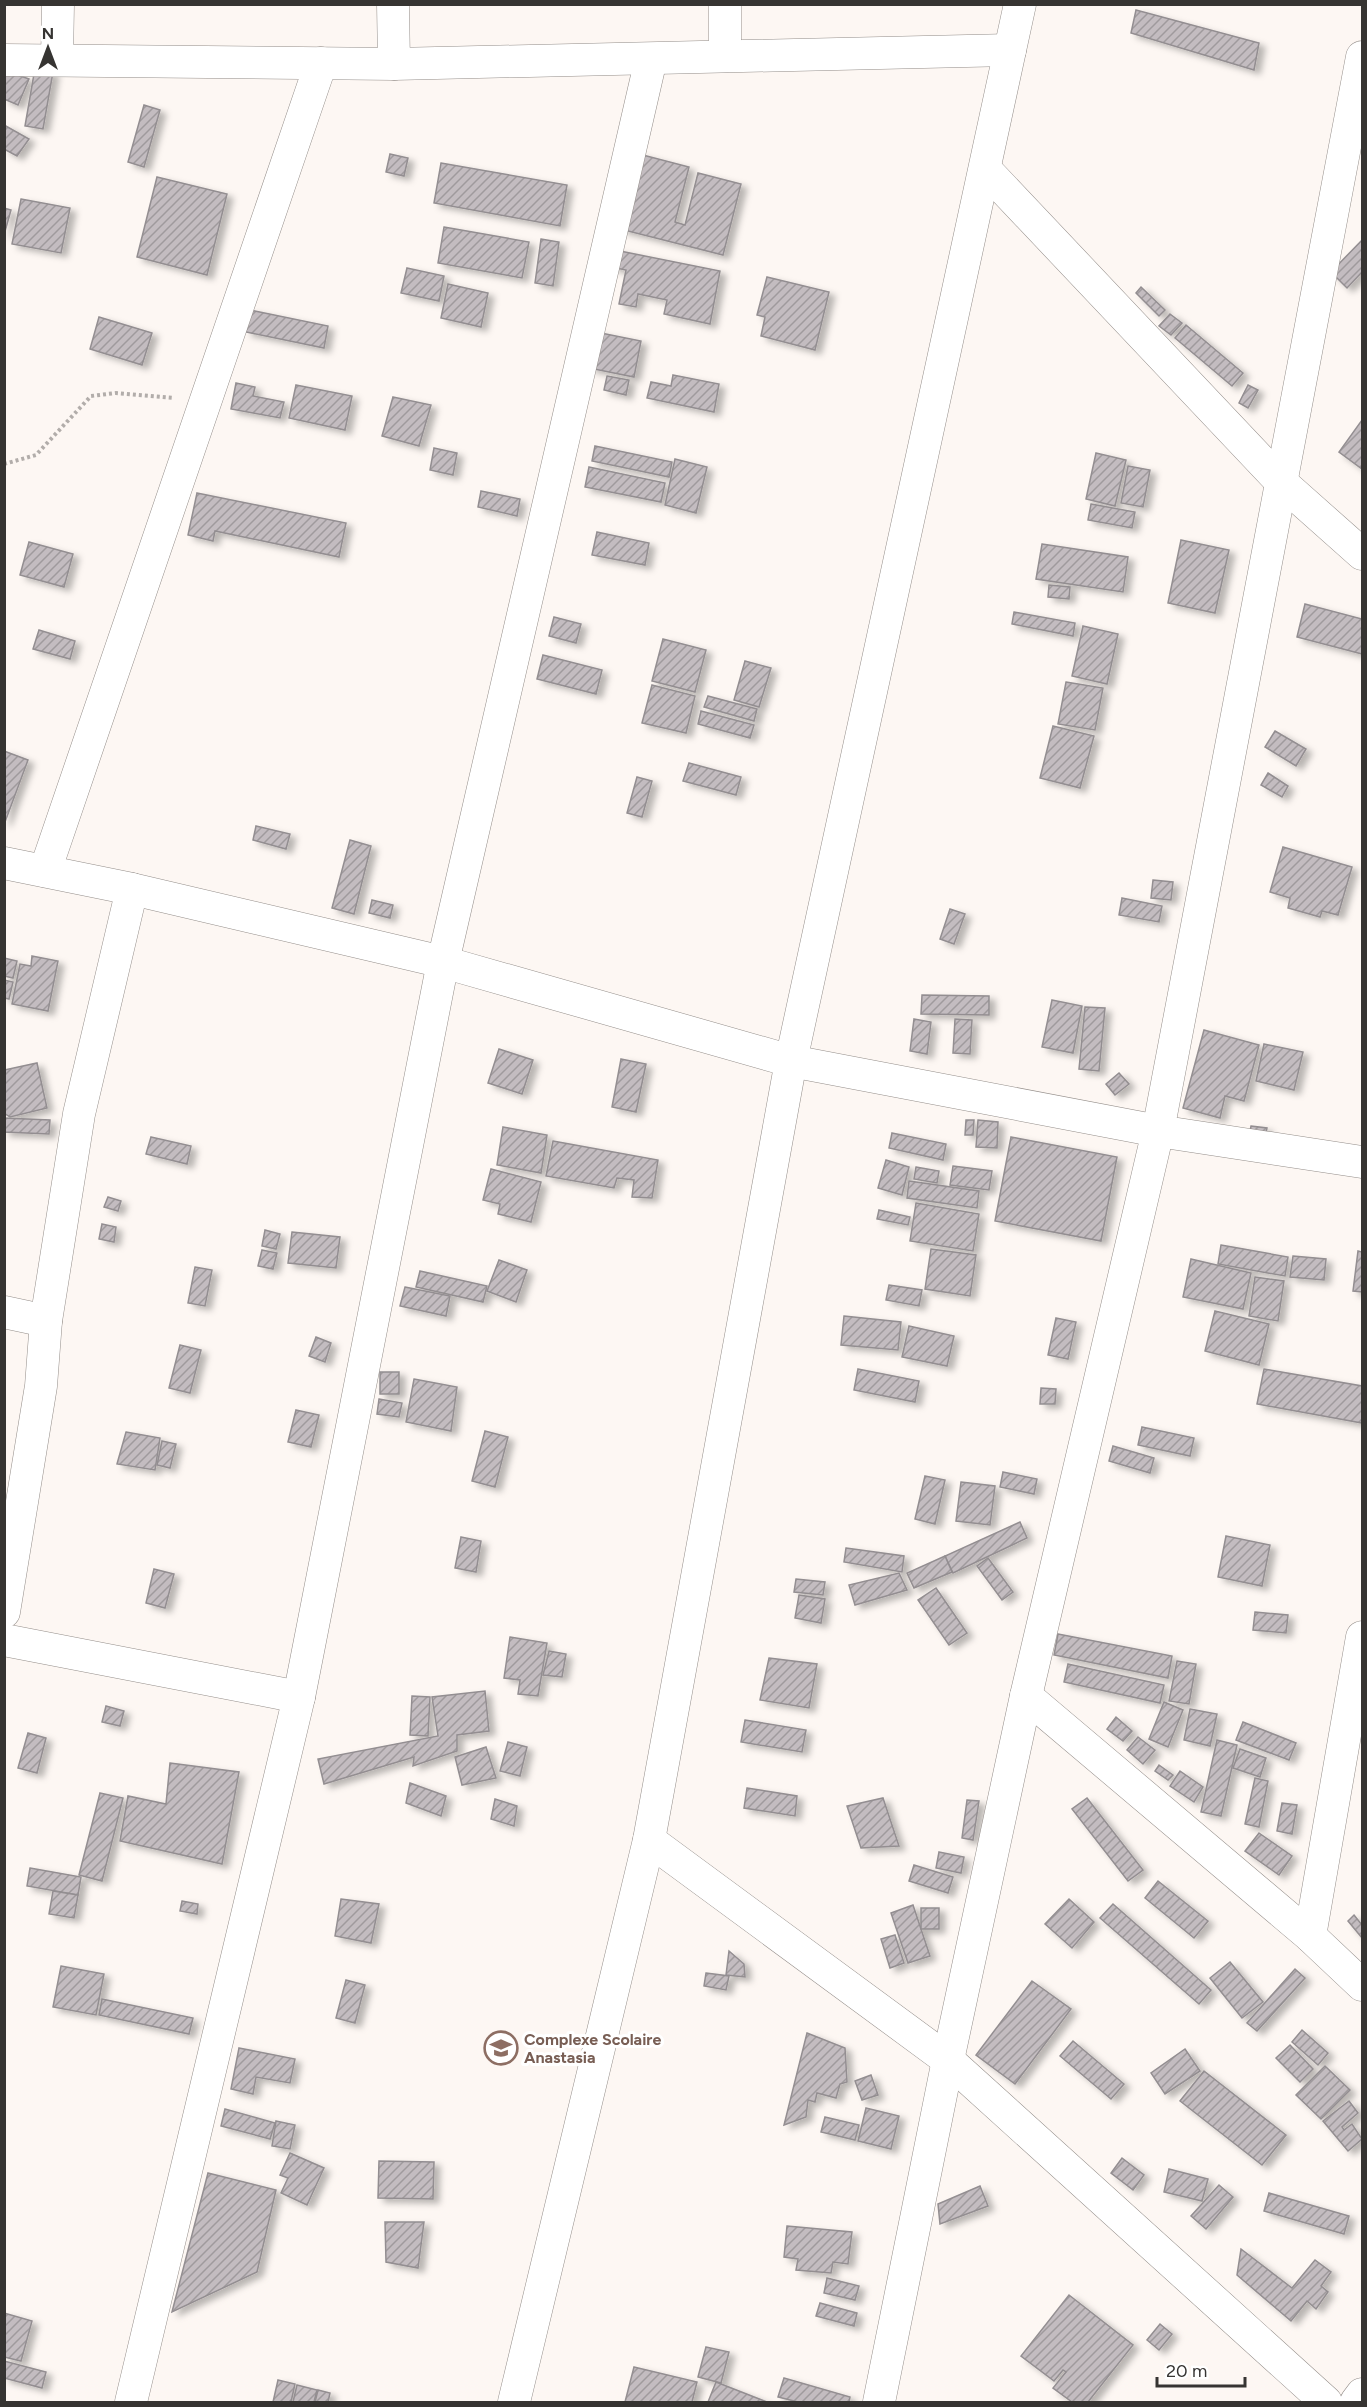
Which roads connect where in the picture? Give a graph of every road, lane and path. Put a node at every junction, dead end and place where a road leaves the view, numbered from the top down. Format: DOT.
graph roads {
  1 [pos="58,4"];
  2 [pos="393,4"];
  3 [pos="725,4"];
  4 [pos="1020,4"];
  5 [pos="1010,50"];
  6 [pos="725,56"];
  7 [pos="651,59"];
  8 [pos="4,60"];
  9 [pos="57,60"];
  10 [pos="321,63"];
  11 [pos="394,64"];
  12 [pos="1361,72"];
  13 [pos="985,169"];
  14 [pos="206,401"];
  15 [pos="4,464"];
  16 [pos="1281,482"];
  17 [pos="1362,554"];
  18 [pos="4,863"];
  19 [pos="45,870"];
  20 [pos="132,889"];
  21 [pos="443,962"];
  22 [pos="791,1061"];
  23 [pos="1158,1131"];
  24 [pos="1362,1162"];
  25 [pos="4,1312"];
  26 [pos="46,1321"];
  27 [pos="4,1612"];
  28 [pos="1362,1637"];
  29 [pos="4,1640"];
  30 [pos="1026,1696"];
  31 [pos="299,1697"];
  32 [pos="649,1840"];
  33 [pos="1310,1936"];
  34 [pos="1362,1985"];
  35 [pos="948,2060"];
  36 [pos="1362,2394"];
  37 [pos="131,2403"];
  38 [pos="514,2403"];
  39 [pos="879,2403"];
  40 [pos="1326,2403"];
  41 [pos="1356,2403"];
  1 -- 9 [label="street"];
  2 -- 11 [label="street"];
  3 -- 6 [label="street"];
  4 -- 5 [label="street"];
  5 -- 6 [label="street"];
  5 -- 13 [label="street"];
  6 -- 7 [label="street"];
  7 -- 11 [label="street"];
  7 -- 21 [label="street"];
  8 -- 9 [label="street"];
  9 -- 10 [label="street"];
  10 -- 11 [label="street"];
  10 -- 14 [label="street"];
  12 -- 16 [label="street"];
  13 -- 16 [label="street"];
  13 -- 22 [label="street"];
  14 -- 15 [label="path"];
  14 -- 19 [label="street"];
  16 -- 17 [label="street"];
  16 -- 23 [label="street"];
  18 -- 19 [label="street"];
  19 -- 20 [label="street"];
  20 -- 21 [label="street"];
  20 -- 26 [label="street"];
  21 -- 22 [label="street"];
  21 -- 31 [label="street"];
  22 -- 23 [label="street"];
  22 -- 32 [label="street"];
  23 -- 24 [label="street"];
  23 -- 30 [label="street"];
  25 -- 26 [label="street"];
  26 -- 27 [label="street"];
  28 -- 33 [label="street"];
  29 -- 31 [label="street"];
  30 -- 33 [label="street"];
  30 -- 35 [label="street"];
  31 -- 37 [label="street"];
  32 -- 35 [label="street"];
  32 -- 38 [label="street"];
  33 -- 34 [label="street"];
  35 -- 39 [label="street"];
  35 -- 40 [label="street"];
  36 -- 41 [label="street"];
}
